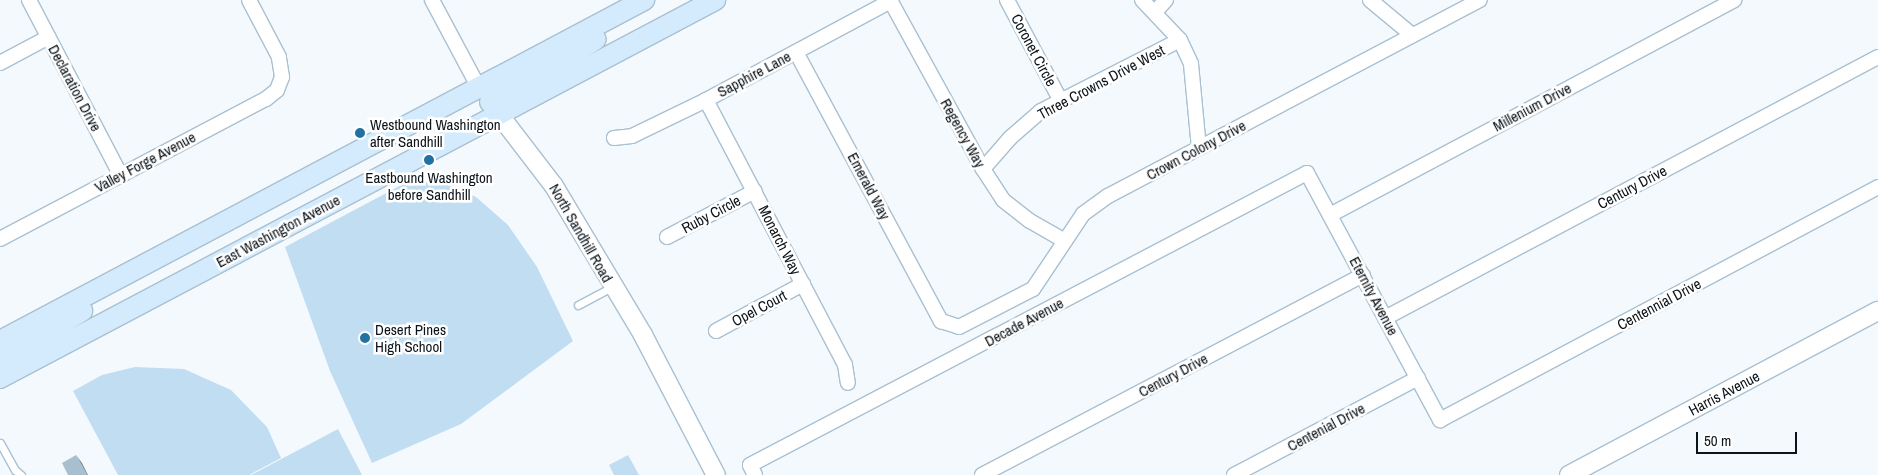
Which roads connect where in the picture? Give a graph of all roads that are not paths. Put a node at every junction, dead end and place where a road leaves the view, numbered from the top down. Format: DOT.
graph roads {
  1 [pos="29,0"];
  2 [pos="250,0"];
  3 [pos="432,0"];
  4 [pos="715,0"];
  5 [pos="1007,0"];
  6 [pos="1142,0"];
  7 [pos="1166,0"];
  8 [pos="1370,0"];
  9 [pos="1480,0"];
  10 [pos="1734,0"];
  11 [pos="890,1"];
  12 [pos="637,4"];
  13 [pos="1156,11"];
  14 [pos="1412,36"];
  15 [pos="49,37"];
  16 [pos="1180,40"];
  17 [pos="796,52"];
  18 [pos="1878,57"];
  19 [pos="0,63"];
  20 [pos="706,100"];
  21 [pos="1061,101"];
  22 [pos="490,102"];
  23 [pos="614,138"];
  24 [pos="1200,148"];
  25 [pos="983,169"];
  26 [pos="1306,173"];
  27 [pos="121,176"];
  28 [pos="1878,188"];
  29 [pos="755,191"];
  30 [pos="1330,215"];
  31 [pos="667,237"];
  32 [pos="0,239"];
  33 [pos="1065,241"];
  34 [pos="134,270"];
  35 [pos="1363,275"];
  36 [pos="803,284"];
  37 [pos="612,287"];
  38 [pos="578,305"];
  39 [pos="1878,311"];
  40 [pos="1385,318"];
  41 [pos="942,320"];
  42 [pos="716,331"];
  43 [pos="0,341"];
  44 [pos="0,362"];
  45 [pos="0,378"];
  46 [pos="1418,378"];
  47 [pos="848,383"];
  48 [pos="1440,420"];
  49 [pos="0,443"];
  50 [pos="1579,473"];
  51 [pos="21,475"];
  52 [pos="716,475"];
  53 [pos="755,475"];
  54 [pos="982,475"];
  55 [pos="1234,475"];
  1 -- 15 [label="street, Declaration Drive"];
  2 -- 27 [label="street, Valley Forge Avenue"];
  3 -- 22 [label="street, North Sandhill Road"];
  4 -- 22 [label="main road, East Washington Avenue"];
  5 -- 21 [label="street, Coronet Circle"];
  6 -- 13 [label="street"];
  7 -- 13 [label="street"];
  8 -- 14 [label="street"];
  9 -- 14 [label="street, Crown Colony Drive"];
  10 -- 30 [label="street, Millenium Drive"];
  11 -- 17 [label="street, Sapphire Lane"];
  11 -- 25 [label="street, Regency Way"];
  12 -- 22 [label="main road"];
  13 -- 16 [label="street"];
  14 -- 24 [label="street, Crown Colony Drive"];
  15 -- 19 [label="street"];
  15 -- 27 [label="street, Declaration Drive"];
  16 -- 21 [label="street, Three Crowns Drive West"];
  16 -- 24 [label="street"];
  17 -- 20 [label="street, Sapphire Lane"];
  17 -- 41 [label="street, Emerald Way"];
  18 -- 40 [label="street, Century Drive"];
  20 -- 23 [label="street, Sapphire Lane"];
  20 -- 29 [label="street, Monarch Way"];
  21 -- 25 [label="street, Three Crowns Drive West"];
  22 -- 34 [label="main road, East Washington Avenue"];
  22 -- 37 [label="street, North Sandhill Road"];
  22 -- 45 [label="main road, East Washington Avenue"];
  24 -- 33 [label="street, Crown Colony Drive"];
  25 -- 33 [label="street, Regency Way"];
  26 -- 30 [label="street, Eternity Avenue"];
  26 -- 53 [label="street, Decade Avenue"];
  27 -- 32 [label="street, Valley Forge Avenue"];
  28 -- 48 [label="street, Centennial Drive"];
  29 -- 31 [label="street, Ruby Circle"];
  29 -- 36 [label="street, Monarch Way"];
  30 -- 35 [label="street, Eternity Avenue"];
  33 -- 41 [label="street, Crown Colony Drive"];
  34 -- 43 [label="main road, East Washington Avenue"];
  34 -- 44 [label="main road"];
  35 -- 40 [label="street, Eternity Avenue"];
  35 -- 54 [label="street, Century Drive"];
  36 -- 42 [label="street, Opel Court"];
  36 -- 47 [label="street, Monarch Way"];
  37 -- 38 [label="lane"];
  37 -- 52 [label="street, North Sandhill Road"];
  39 -- 50 [label="street, Harris Avenue"];
  40 -- 46 [label="street, Eternity Avenue"];
  46 -- 48 [label="street, Eternity Avenue"];
  46 -- 55 [label="street, Centenial Drive"];
  49 -- 51 [label="lane"];
}
